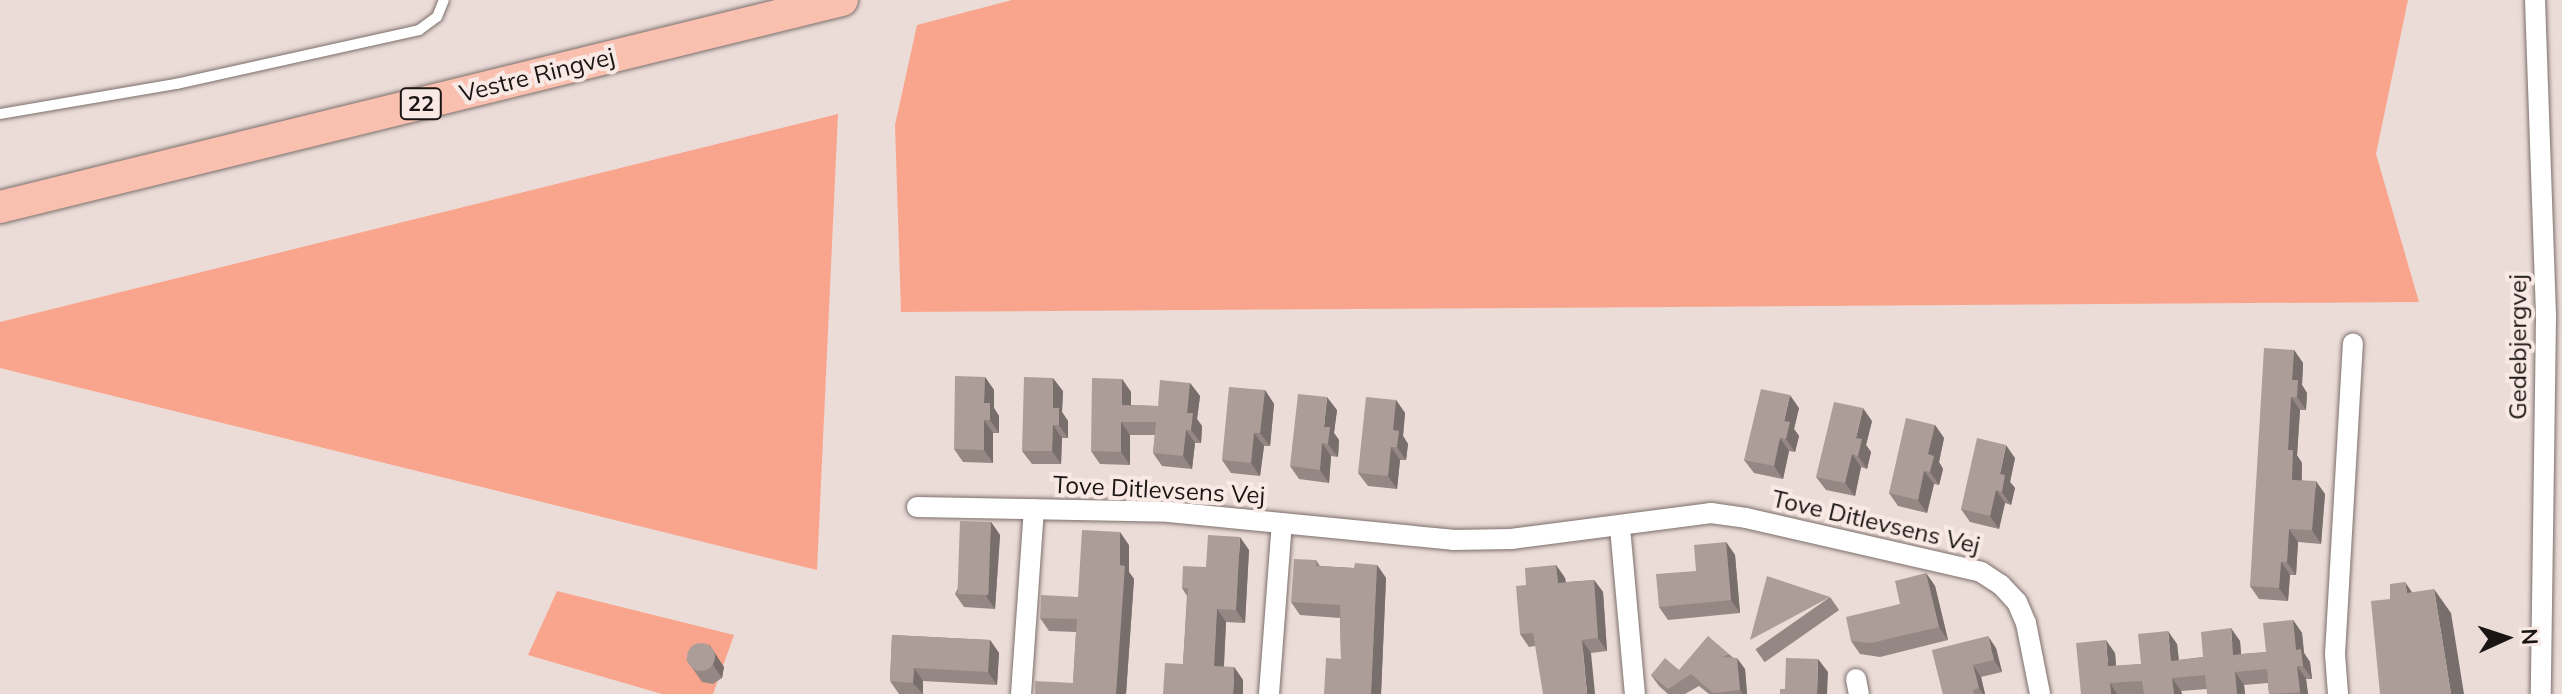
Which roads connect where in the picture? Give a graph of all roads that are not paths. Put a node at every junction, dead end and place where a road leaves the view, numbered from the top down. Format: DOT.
graph roads {
  1 [pos="444,0"];
  2 [pos="842,0"];
  3 [pos="2535,0"];
  4 [pos="0,114"];
  5 [pos="0,207"];
  6 [pos="2353,344"];
  7 [pos="917,507"];
  8 [pos="1034,509"];
  9 [pos="1282,523"];
  10 [pos="1620,527"];
  11 [pos="1021,694"];
  12 [pos="1269,694"];
  13 [pos="1635,694"];
  14 [pos="2040,694"];
  15 [pos="2338,694"];
  16 [pos="2541,694"];
  1 -- 4 [label="lane"];
  2 -- 5 [label="main road, Vestre Ringvej / 22"];
  3 -- 16 [label="street, Gedebjergvej"];
  6 -- 15 [label="street"];
  7 -- 8 [label="street, Tove Ditlevsens Vej"];
  8 -- 9 [label="street, Tove Ditlevsens Vej"];
  8 -- 11 [label="street, Tove Ditlevsens Vej"];
  9 -- 10 [label="street, Tove Ditlevsens Vej"];
  9 -- 12 [label="street, Tove Ditlevsens Vej"];
  10 -- 13 [label="street"];
  10 -- 14 [label="street, Tove Ditlevsens Vej"];
}
